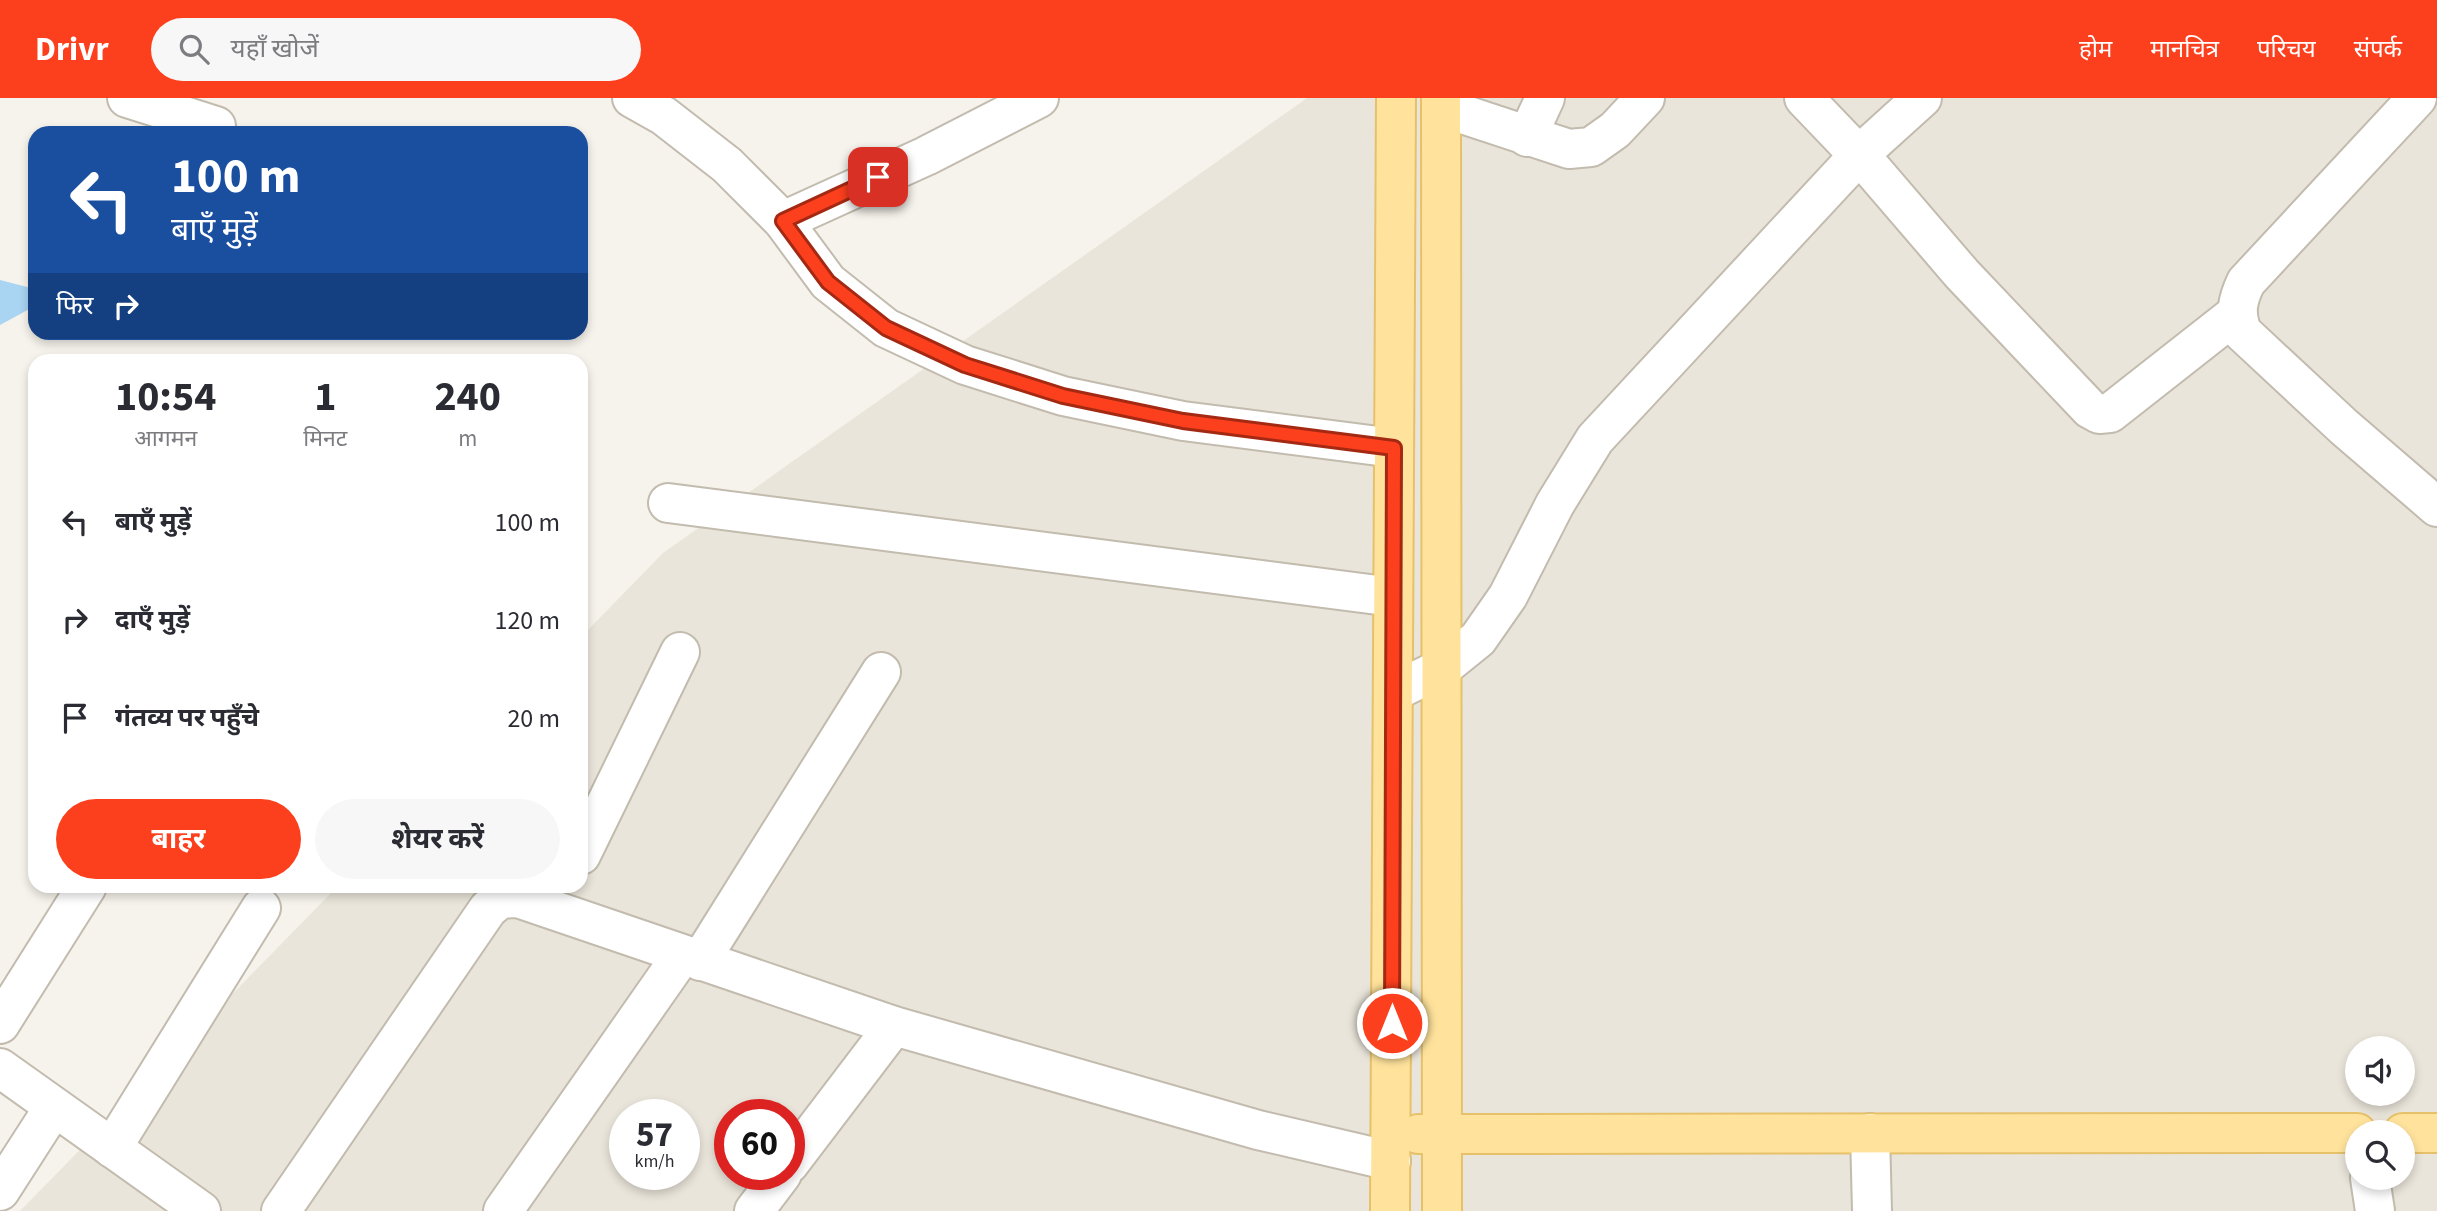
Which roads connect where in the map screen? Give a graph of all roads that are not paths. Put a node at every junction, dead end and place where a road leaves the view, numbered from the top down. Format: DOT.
graph roads {
  1 [pos="127,98"];
  2 [pos="632,98"];
  3 [pos="1039,98"];
  4 [pos="1396,98"];
  5 [pos="1545,98"];
  6 [pos="1645,98"];
  7 [pos="1804,98"];
  8 [pos="1922,98"];
  9 [pos="2417,98"];
  10 [pos="1441,103"];
  11 [pos="216,126"];
  12 [pos="1527,137"];
  13 [pos="1871,169"];
  14 [pos="783,221"];
  15 [pos="2236,314"];
  16 [pos="1394,448"];
  17 [pos="668,503"];
  18 [pos="2437,507"];
  19 [pos="1394,597"];
  20 [pos="680,652"];
  21 [pos="1442,668"];
  22 [pos="881,672"];
  23 [pos="1393,692"];
  24 [pos="588,841"];
  25 [pos="82,893"];
  26 [pos="561,897"];
  27 [pos="261,908"];
  28 [pos="691,958"];
  29 [pos="0,1024"];
  30 [pos="894,1026"];
  31 [pos="0,1068"];
  32 [pos="54,1107"];
  33 [pos="1870,1133"];
  34 [pos="2345,1133"];
  35 [pos="2415,1133"];
  36 [pos="2437,1133"];
  37 [pos="1443,1134"];
  38 [pos="805,1143"];
  39 [pos="113,1148"];
  40 [pos="1391,1148"];
  41 [pos="770,1190"];
  42 [pos="2372,1190"];
  43 [pos="0,1191"];
  44 [pos="201,1211"];
  45 [pos="281,1211"];
  46 [pos="503,1211"];
  47 [pos="754,1211"];
  48 [pos="1390,1211"];
  49 [pos="1442,1211"];
  50 [pos="1872,1211"];
  51 [pos="2375,1211"];
  1 -- 11 [label="street"];
  2 -- 14 [label="street"];
  3 -- 14 [label="street"];
  4 -- 16 [label="main road"];
  5 -- 12 [label="street"];
  6 -- 12 [label="street"];
  7 -- 13 [label="street"];
  8 -- 13 [label="street"];
  9 -- 15 [label="street"];
  10 -- 12 [label="street"];
  10 -- 21 [label="main road"];
  13 -- 15 [label="street"];
  13 -- 21 [label="street"];
  14 -- 16 [label="street"];
  15 -- 18 [label="street"];
  16 -- 19 [label="main road"];
  17 -- 19 [label="street"];
  19 -- 23 [label="main road"];
  20 -- 24 [label="street"];
  21 -- 23 [label="street"];
  21 -- 37 [label="main road"];
  22 -- 28 [label="street"];
  23 -- 40 [label="main road"];
  25 -- 29 [label="street"];
  26 -- 28 [label="street"];
  26 -- 45 [label="street"];
  27 -- 39 [label="street"];
  28 -- 30 [label="street"];
  28 -- 46 [label="street"];
  30 -- 38 [label="street"];
  30 -- 40 [label="street"];
  31 -- 32 [label="street"];
  32 -- 39 [label="street"];
  32 -- 43 [label="street"];
  33 -- 34 [label="main road"];
  33 -- 37 [label="main road"];
  33 -- 50 [label="street"];
  35 -- 36 [label="main road"];
  37 -- 40 [label="main road"];
  37 -- 49 [label="main road"];
  39 -- 44 [label="street"];
  40 -- 48 [label="main road"];
  41 -- 47 [label="street"];
  42 -- 51 [label="street"];
}
